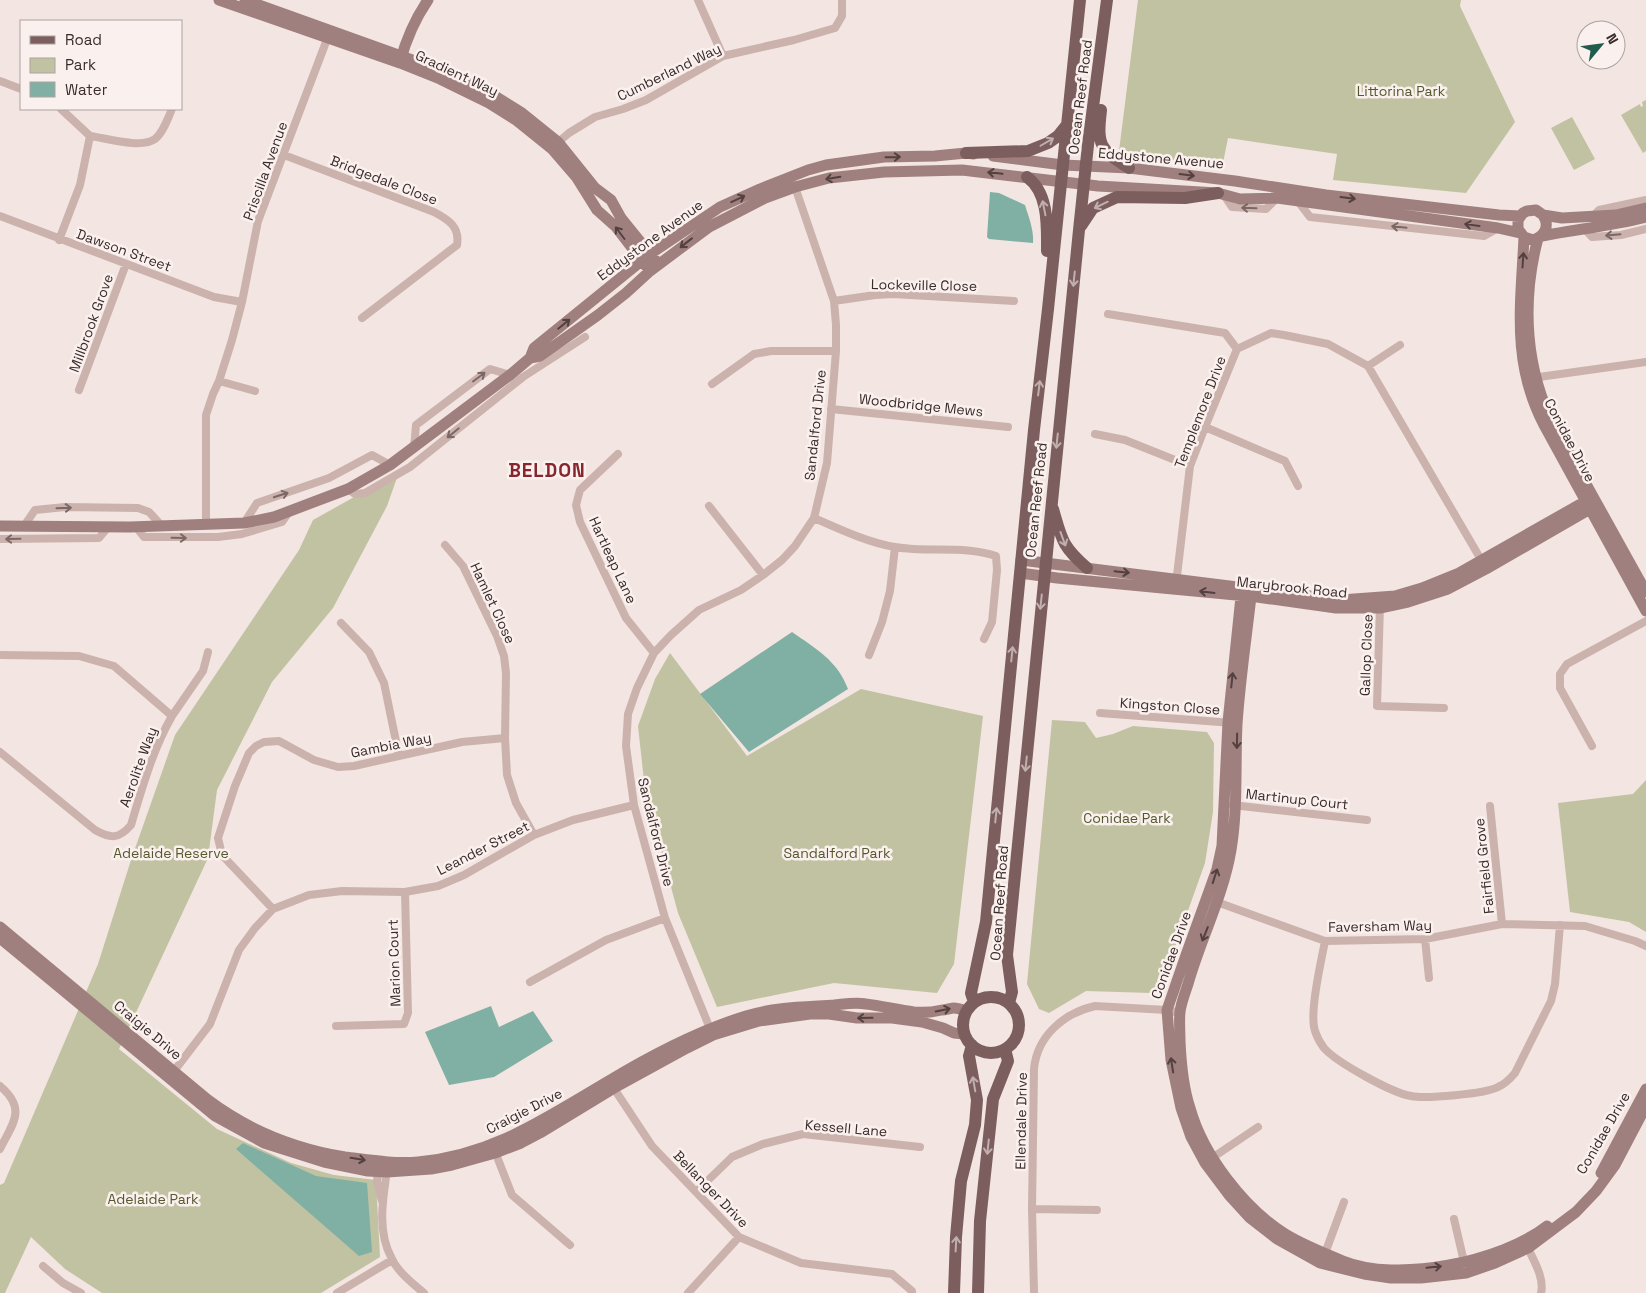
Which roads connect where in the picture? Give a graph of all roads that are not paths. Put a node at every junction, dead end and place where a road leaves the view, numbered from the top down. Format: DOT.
graph roads {
  1 [pos="219,0"];
  2 [pos="428,0"];
  3 [pos="698,0"];
  4 [pos="842,0"];
  5 [pos="1080,0"];
  6 [pos="1108,0"];
  7 [pos="247,3"];
  8 [pos="328,35"];
  9 [pos="723,56"];
  10 [pos="401,59"];
  11 [pos="0,81"];
  12 [pos="20,89"];
  13 [pos="62,110"];
  14 [pos="172,110"];
  15 [pos="1066,126"];
  16 [pos="90,136"];
  17 [pos="555,146"];
  18 [pos="966,153"];
  19 [pos="284,155"];
  20 [pos="936,156"];
  21 [pos="1062,165"];
  22 [pos="1086,166"];
  23 [pos="1129,168"];
  24 [pos="962,170"];
  25 [pos="1027,177"];
  26 [pos="1235,181"];
  27 [pos="793,182"];
  28 [pos="1061,182"];
  29 [pos="1084,185"];
  30 [pos="1220,194"];
  31 [pos="1646,200"];
  32 [pos="1646,208"];
  33 [pos="1543,215"];
  34 [pos="0,216"];
  35 [pos="1520,216"];
  36 [pos="1592,217"];
  37 [pos="1646,217"];
  38 [pos="1584,228"];
  39 [pos="1646,229"];
  40 [pos="1079,230"];
  41 [pos="1522,235"];
  42 [pos="1540,237"];
  43 [pos="59,240"];
  44 [pos="646,258"];
  45 [pos="126,264"];
  46 [pos="654,268"];
  47 [pos="834,301"];
  48 [pos="1014,301"];
  49 [pos="242,302"];
  50 [pos="1048,309"];
  51 [pos="1108,314"];
  52 [pos="362,318"];
  53 [pos="585,337"];
  54 [pos="1400,344"];
  55 [pos="1237,350"];
  56 [pos="836,351"];
  57 [pos="530,358"];
  58 [pos="1646,362"];
  59 [pos="1368,366"];
  60 [pos="510,375"];
  61 [pos="1531,378"];
  62 [pos="219,381"];
  63 [pos="712,384"];
  64 [pos="79,390"];
  65 [pos="255,391"];
  66 [pos="487,399"];
  67 [pos="831,408"];
  68 [pos="1008,427"];
  69 [pos="1205,427"];
  70 [pos="1095,434"];
  71 [pos="414,448"];
  72 [pos="618,454"];
  73 [pos="390,465"];
  74 [pos="1190,466"];
  75 [pos="1298,486"];
  76 [pos="348,489"];
  77 [pos="1051,501"];
  78 [pos="1592,504"];
  79 [pos="709,506"];
  80 [pos="289,512"];
  81 [pos="814,518"];
  82 [pos="244,523"];
  83 [pos="1,524"];
  84 [pos="206,524"];
  85 [pos="161,525"];
  86 [pos="24,526"];
  87 [pos="109,526"];
  88 [pos="136,527"];
  89 [pos="0,539"];
  90 [pos="446,545"];
  91 [pos="895,547"];
  92 [pos="1021,560"];
  93 [pos="1045,563"];
  94 [pos="1484,565"];
  95 [pos="1087,568"];
  96 [pos="1020,573"];
  97 [pos="763,575"];
  98 [pos="1044,576"];
  99 [pos="1176,584"];
  100 [pos="1246,592"];
  101 [pos="1646,592"];
  102 [pos="1379,603"];
  103 [pos="1646,611"];
  104 [pos="1646,621"];
  105 [pos="341,623"];
  106 [pos="984,639"];
  107 [pos="208,652"];
  108 [pos="654,653"];
  109 [pos="0,654"];
  110 [pos="868,655"];
  111 [pos="1444,708"];
  112 [pos="1100,713"];
  113 [pos="172,716"];
  114 [pos="1232,723"];
  115 [pos="505,738"];
  116 [pos="1592,746"];
  117 [pos="0,752"];
  118 [pos="399,756"];
  119 [pos="1230,805"];
  120 [pos="634,806"];
  121 [pos="1490,806"];
  122 [pos="1367,820"];
  123 [pos="534,835"];
  124 [pos="405,892"];
  125 [pos="1213,900"];
  126 [pos="273,909"];
  127 [pos="665,918"];
  128 [pos="1502,924"];
  129 [pos="1560,925"];
  130 [pos="0,927"];
  131 [pos="0,938"];
  132 [pos="1425,939"];
  133 [pos="1325,941"];
  134 [pos="1646,946"];
  135 [pos="1429,978"];
  136 [pos="530,982"];
  137 [pos="1009,1003"];
  138 [pos="970,1006"];
  139 [pos="1168,1010"];
  140 [pos="1180,1013"];
  141 [pos="336,1026"];
  142 [pos="712,1032"];
  143 [pos="964,1034"];
  144 [pos="972,1045"];
  145 [pos="1005,1049"];
  146 [pos="171,1075"];
  147 [pos="611,1084"];
  148 [pos="0,1086"];
  149 [pos="1646,1089"];
  150 [pos="1646,1106"];
  151 [pos="1258,1127"];
  152 [pos="920,1147"];
  153 [pos="0,1149"];
  154 [pos="493,1149"];
  155 [pos="1209,1160"];
  156 [pos="382,1167"];
  157 [pos="697,1192"];
  158 [pos="1344,1202"];
  159 [pos="1032,1209"];
  160 [pos="1097,1210"];
  161 [pos="1454,1218"];
  162 [pos="739,1238"];
  163 [pos="1526,1244"];
  164 [pos="570,1245"];
  165 [pos="1323,1258"];
  166 [pos="392,1260"];
  167 [pos="43,1266"];
  168 [pos="1465,1268"];
  169 [pos="81,1293"];
  170 [pos="337,1293"];
  171 [pos="424,1293"];
  172 [pos="688,1293"];
  173 [pos="912,1293"];
  174 [pos="954,1293"];
  175 [pos="978,1293"];
  176 [pos="1034,1293"];
  177 [pos="1541,1293"];
  1 -- 7 [label="main road, Gradient Way"];
  2 -- 10 [label="main road"];
  3 -- 9 [label="street"];
  4 -- 9 [label="street, Cumberland Way"];
  5 -- 15 [label="main road, Ocean Reef Road"];
  6 -- 22 [label="main road, Ocean Reef Road"];
  6 -- 23 [label="main road"];
  7 -- 8 [label="main road, Gradient Way"];
  8 -- 10 [label="main road, Gradient Way"];
  8 -- 19 [label="street, Priscilla Avenue"];
  9 -- 17 [label="street, Cumberland Way"];
  10 -- 17 [label="main road, Gradient Way"];
  11 -- 12 [label="street"];
  13 -- 16 [label="street"];
  14 -- 16 [label="street"];
  18 -- 15 [label="main road, one-way"];
  15 -- 21 [label="main road, Ocean Reef Road"];
  16 -- 43 [label="street"];
  44 -- 17 [label="main road, Gradient Way, one-way"];
  17 -- 44 [label="main road, Gradient Way"];
  18 -- 20 [label="main road, Eddystone Avenue"];
  18 -- 21 [label="main road, Eddystone Avenue"];
  19 -- 49 [label="street, Priscilla Avenue"];
  19 -- 52 [label="street, Bridgedale Close"];
  20 -- 24 [label="main road"];
  27 -- 20 [label="main road, Eddystone Avenue, one-way"];
  21 -- 22 [label="main road, Eddystone Avenue"];
  21 -- 28 [label="main road, Ocean Reef Road"];
  22 -- 23 [label="main road, Eddystone Avenue"];
  22 -- 29 [label="main road, Ocean Reef Road"];
  23 -- 26 [label="main road, Eddystone Avenue, one-way"];
  25 -- 24 [label="main road, Eddystone Avenue, one-way"];
  24 -- 27 [label="main road, Eddystone Avenue, one-way"];
  25 -- 28 [label="main road, Eddystone Avenue"];
  50 -- 25 [label="main road, one-way"];
  26 -- 30 [label="main road"];
  26 -- 35 [label="main road, Eddystone Avenue, one-way"];
  44 -- 27 [label="main road, Eddystone Avenue, one-way"];
  27 -- 46 [label="main road, Eddystone Avenue, one-way"];
  27 -- 47 [label="street, Sandalford Drive"];
  28 -- 29 [label="main road, Eddystone Avenue"];
  28 -- 50 [label="main road, Ocean Reef Road"];
  29 -- 30 [label="main road, Eddystone Avenue"];
  29 -- 40 [label="main road, Ocean Reef Road"];
  30 -- 40 [label="main road, one-way"];
  41 -- 30 [label="main road, Eddystone Avenue, one-way"];
  31 -- 36 [label="street"];
  32 -- 36 [label="main road"];
  33 -- 35 [label="main road"];
  33 -- 36 [label="main road"];
  33 -- 42 [label="main road"];
  34 -- 43 [label="street, Dawson Street"];
  35 -- 41 [label="main road"];
  37 -- 38 [label="main road"];
  39 -- 38 [label="street, one-way"];
  38 -- 42 [label="main road"];
  40 -- 77 [label="main road, Ocean Reef Road, one-way"];
  41 -- 42 [label="main road"];
  61 -- 41 [label="main road, Conidae Drive, one-way"];
  42 -- 61 [label="main road, Conidae Drive"];
  43 -- 45 [label="street, Dawson Street"];
  44 -- 46 [label="main road, Gradient Way"];
  57 -- 44 [label="main road, Eddystone Avenue, one-way"];
  45 -- 49 [label="street, Dawson Street"];
  45 -- 64 [label="street, Millbrook Grove"];
  46 -- 57 [label="main road, Eddystone Avenue"];
  47 -- 48 [label="street, Lockeville Close"];
  47 -- 56 [label="street, Sandalford Drive"];
  49 -- 62 [label="street, Priscilla Avenue"];
  92 -- 50 [label="main road, Ocean Reef Road, one-way"];
  51 -- 55 [label="street"];
  53 -- 66 [label="street, Eddystone Avenue"];
  54 -- 59 [label="street"];
  55 -- 59 [label="street, Templemore Drive"];
  55 -- 69 [label="street, Templemore Drive"];
  56 -- 63 [label="street"];
  56 -- 67 [label="street, Sandalford Drive"];
  57 -- 60 [label="main road, Eddystone Avenue"];
  58 -- 61 [label="street"];
  59 -- 94 [label="street"];
  60 -- 66 [label="main road, Eddystone Avenue"];
  71 -- 60 [label="street, one-way"];
  61 -- 78 [label="main road, Conidae Drive"];
  62 -- 65 [label="street"];
  62 -- 84 [label="street, Priscilla Avenue"];
  66 -- 71 [label="main road, Eddystone Avenue"];
  66 -- 76 [label="street, Eddystone Avenue, one-way"];
  67 -- 68 [label="street, Woodbridge Mews"];
  67 -- 81 [label="street, Sandalford Drive"];
  69 -- 74 [label="street, Templemore Drive"];
  69 -- 75 [label="street"];
  70 -- 74 [label="street"];
  71 -- 73 [label="main road, Eddystone Avenue"];
  72 -- 108 [label="street, Hartleap Lane"];
  73 -- 76 [label="main road, Eddystone Avenue"];
  82 -- 73 [label="street, one-way"];
  74 -- 99 [label="street, Templemore Drive"];
  76 -- 80 [label="main road, Eddystone Avenue"];
  77 -- 93 [label="main road, Ocean Reef Road"];
  77 -- 95 [label="main road, one-way"];
  78 -- 94 [label="main road, Marybrook Road"];
  78 -- 101 [label="main road, Conidae Drive"];
  78 -- 103 [label="main road, Conidae Drive"];
  79 -- 97 [label="street"];
  80 -- 82 [label="main road, Eddystone Avenue"];
  88 -- 80 [label="street, Eddystone Avenue, one-way"];
  81 -- 91 [label="street"];
  81 -- 97 [label="street, Sandalford Drive"];
  82 -- 84 [label="main road, Eddystone Avenue"];
  83 -- 86 [label="main road, Eddystone Avenue"];
  84 -- 85 [label="main road, Eddystone Avenue"];
  86 -- 85 [label="street, one-way"];
  85 -- 88 [label="main road, Eddystone Avenue"];
  86 -- 87 [label="main road, Eddystone Avenue"];
  87 -- 88 [label="main road, Eddystone Avenue"];
  87 -- 89 [label="street, one-way"];
  90 -- 115 [label="street, Hamlet Close"];
  91 -- 106 [label="street"];
  91 -- 110 [label="street"];
  92 -- 93 [label="main road, Marybrook Road"];
  92 -- 96 [label="main road, Ocean Reef Road"];
  93 -- 95 [label="main road, Marybrook Road"];
  93 -- 98 [label="main road, Ocean Reef Road"];
  94 -- 102 [label="main road, Marybrook Road"];
  95 -- 99 [label="main road, Marybrook Road, one-way"];
  96 -- 98 [label="main road, Marybrook Road"];
  138 -- 96 [label="main road, Ocean Reef Road, one-way"];
  97 -- 108 [label="street, Sandalford Drive"];
  98 -- 99 [label="main road, Marybrook Road"];
  98 -- 137 [label="main road, Ocean Reef Road, one-way"];
  99 -- 100 [label="main road, Marybrook Road"];
  100 -- 102 [label="main road, Marybrook Road"];
  100 -- 114 [label="main road, Conidae Drive"];
  102 -- 111 [label="street, Gallop Close"];
  104 -- 116 [label="street"];
  105 -- 118 [label="street"];
  107 -- 113 [label="street"];
  108 -- 120 [label="street, Sandalford Drive"];
  109 -- 113 [label="street, Aerolite Way"];
  112 -- 114 [label="street, Kingston Close"];
  113 -- 117 [label="street, Aerolite Way"];
  114 -- 119 [label="main road, Conidae Drive"];
  115 -- 118 [label="street, Gambia Way"];
  115 -- 123 [label="street"];
  118 -- 126 [label="street, Gambia Way"];
  119 -- 122 [label="street, Martinup Court"];
  119 -- 125 [label="main road, Conidae Drive"];
  120 -- 123 [label="street, Leander Street"];
  120 -- 127 [label="street, Sandalford Drive"];
  121 -- 128 [label="street, Fairfield Grove"];
  123 -- 124 [label="street, Leander Street"];
  124 -- 126 [label="street, Leander Street"];
  124 -- 141 [label="street, Marion Court"];
  125 -- 133 [label="street, Faversham Way"];
  125 -- 139 [label="main road, Conidae Drive"];
  125 -- 140 [label="main road, Conidae Drive, one-way"];
  126 -- 146 [label="street, Leander Street"];
  127 -- 136 [label="street"];
  127 -- 142 [label="street, Sandalford Drive"];
  128 -- 129 [label="street, Faversham Way"];
  128 -- 132 [label="street, Faversham Way"];
  129 -- 133 [label="street"];
  129 -- 134 [label="street, Faversham Way"];
  130 -- 146 [label="main road, Craigie Drive"];
  131 -- 146 [label="main road, Craigie Drive"];
  132 -- 133 [label="street, Faversham Way"];
  132 -- 135 [label="street"];
  137 -- 138 [label="main road"];
  137 -- 145 [label="main road"];
  142 -- 138 [label="main road, Craigie Drive, one-way"];
  138 -- 143 [label="main road"];
  139 -- 140 [label="street, Ellendale Drive"];
  155 -- 139 [label="main road, Conidae Drive, one-way"];
  139 -- 159 [label="street, Ellendale Drive"];
  140 -- 155 [label="main road, Conidae Drive"];
  143 -- 142 [label="main road, Craigie Drive, one-way"];
  142 -- 147 [label="main road, Craigie Drive"];
  143 -- 144 [label="main road"];
  144 -- 145 [label="main road"];
  174 -- 144 [label="main road, one-way"];
  145 -- 175 [label="main road, one-way"];
  146 -- 156 [label="main road, Craigie Drive"];
  147 -- 154 [label="main road, Craigie Drive"];
  147 -- 157 [label="street, Bellanger Drive"];
  148 -- 153 [label="street"];
  149 -- 163 [label="main road, Conidae Drive"];
  150 -- 163 [label="main road, Conidae Drive"];
  151 -- 155 [label="street"];
  152 -- 157 [label="street, Kessell Lane"];
  154 -- 156 [label="main road, Craigie Drive"];
  154 -- 164 [label="street"];
  155 -- 165 [label="main road, Conidae Drive"];
  156 -- 166 [label="street"];
  157 -- 162 [label="street, Bellanger Drive"];
  158 -- 165 [label="street"];
  159 -- 160 [label="street"];
  159 -- 176 [label="street, Ellendale Drive"];
  161 -- 168 [label="street"];
  162 -- 172 [label="street"];
  162 -- 173 [label="street, Bellanger Drive"];
  163 -- 168 [label="main road, Conidae Drive"];
  163 -- 177 [label="street"];
  165 -- 168 [label="main road, Conidae Drive"];
  166 -- 170 [label="street"];
  166 -- 171 [label="street"];
  167 -- 169 [label="street"];
}
